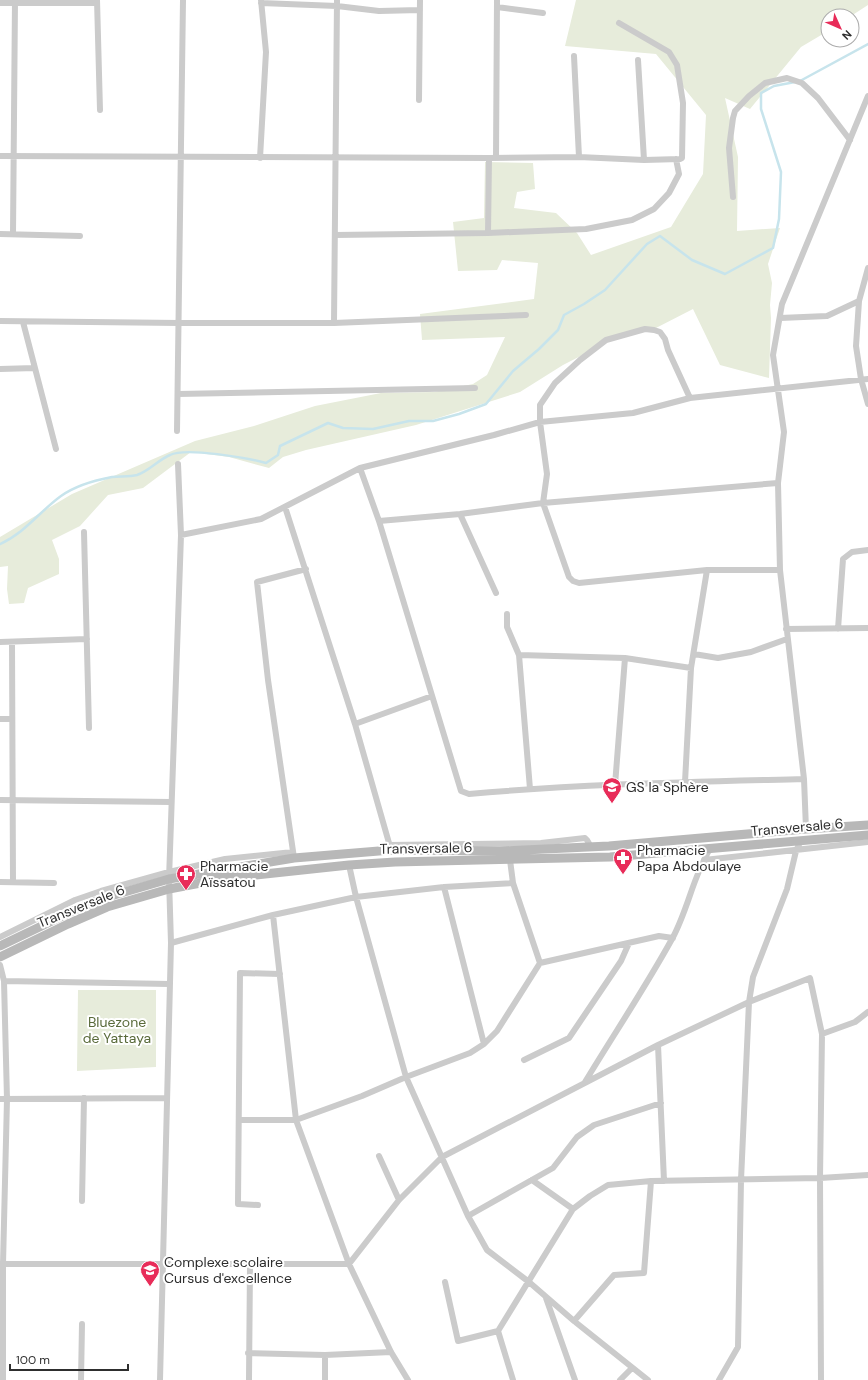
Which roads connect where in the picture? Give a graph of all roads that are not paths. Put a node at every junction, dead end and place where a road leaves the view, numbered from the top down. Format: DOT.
graph roads {
  1 [pos="183,0"];
  2 [pos="420,0"];
  3 [pos="497,0"];
  4 [pos="15,2"];
  5 [pos="97,2"];
  6 [pos="261,2"];
  7 [pos="0,3"];
  8 [pos="337,3"];
  9 [pos="497,7"];
  10 [pos="420,10"];
  11 [pos="543,13"];
  12 [pos="619,23"];
  13 [pos="574,56"];
  14 [pos="638,60"];
  15 [pos="868,96"];
  16 [pos="419,100"];
  17 [pos="100,110"];
  18 [pos="850,140"];
  19 [pos="0,156"];
  20 [pos="15,156"];
  21 [pos="579,156"];
  22 [pos="181,158"];
  23 [pos="260,158"];
  24 [pos="336,158"];
  25 [pos="489,158"];
  26 [pos="496,158"];
  27 [pos="676,159"];
  28 [pos="644,160"];
  29 [pos="734,197"];
  30 [pos="488,233"];
  31 [pos="0,234"];
  32 [pos="13,234"];
  33 [pos="335,235"];
  34 [pos="80,236"];
  35 [pos="868,268"];
  36 [pos="859,301"];
  37 [pos="526,315"];
  38 [pos="780,318"];
  39 [pos="0,321"];
  40 [pos="23,322"];
  41 [pos="179,323"];
  42 [pos="334,323"];
  43 [pos="36,368"];
  44 [pos="0,369"];
  45 [pos="865,379"];
  46 [pos="779,387"];
  47 [pos="475,388"];
  48 [pos="178,394"];
  49 [pos="690,398"];
  50 [pos="868,404"];
  51 [pos="540,422"];
  52 [pos="177,431"];
  53 [pos="56,449"];
  54 [pos="178,464"];
  55 [pos="360,468"];
  56 [pos="778,483"];
  57 [pos="543,503"];
  58 [pos="285,507"];
  59 [pos="460,514"];
  60 [pos="379,521"];
  61 [pos="84,532"];
  62 [pos="181,535"];
  63 [pos="868,550"];
  64 [pos="306,570"];
  65 [pos="707,570"];
  66 [pos="780,570"];
  67 [pos="496,593"];
  68 [pos="507,614"];
  69 [pos="838,628"];
  70 [pos="868,628"];
  71 [pos="786,629"];
  72 [pos="87,639"];
  73 [pos="787,639"];
  74 [pos="0,642"];
  75 [pos="12,642"];
  76 [pos="694,654"];
  77 [pos="519,655"];
  78 [pos="625,658"];
  79 [pos="691,668"];
  80 [pos="432,696"];
  81 [pos="0,719"];
  82 [pos="12,719"];
  83 [pos="355,724"];
  84 [pos="89,728"];
  85 [pos="804,779"];
  86 [pos="684,782"];
  87 [pos="615,785"];
  88 [pos="530,789"];
  89 [pos="0,800"];
  90 [pos="12,800"];
  91 [pos="171,802"];
  92 [pos="868,826"];
  93 [pos="806,829"];
  94 [pos="868,835"];
  95 [pos="801,840"];
  96 [pos="868,842"];
  97 [pos="390,847"];
  98 [pos="710,849"];
  99 [pos="796,851"];
  100 [pos="294,855"];
  101 [pos="510,860"];
  102 [pos="704,860"];
  103 [pos="349,865"];
  104 [pos="169,880"];
  105 [pos="0,882"];
  106 [pos="13,882"];
  107 [pos="54,882"];
  108 [pos="514,883"];
  109 [pos="444,887"];
  110 [pos="356,897"];
  111 [pos="77,904"];
  112 [pos="273,915"];
  113 [pos="0,937"];
  114 [pos="673,938"];
  115 [pos="171,943"];
  116 [pos="629,943"];
  117 [pos="0,946"];
  118 [pos="0,957"];
  119 [pos="540,963"];
  120 [pos="0,966"];
  121 [pos="280,974"];
  122 [pos="4,981"];
  123 [pos="169,984"];
  124 [pos="749,1002"];
  125 [pos="868,1012"];
  126 [pos="822,1034"];
  127 [pos="484,1044"];
  128 [pos="658,1045"];
  129 [pos="524,1060"];
  130 [pos="406,1077"];
  131 [pos="584,1084"];
  132 [pos="84,1098"];
  133 [pos="167,1098"];
  134 [pos="0,1099"];
  135 [pos="7,1099"];
  136 [pos="661,1103"];
  137 [pos="239,1120"];
  138 [pos="296,1120"];
  139 [pos="379,1156"];
  140 [pos="442,1157"];
  141 [pos="868,1175"];
  142 [pos="820,1178"];
  143 [pos="532,1180"];
  144 [pos="741,1180"];
  145 [pos="664,1181"];
  146 [pos="651,1182"];
  147 [pos="399,1200"];
  148 [pos="82,1201"];
  149 [pos="258,1205"];
  150 [pos="573,1209"];
  151 [pos="468,1216"];
  152 [pos="2,1264"];
  153 [pos="162,1264"];
  154 [pos="250,1264"];
  155 [pos="349,1264"];
  156 [pos="445,1282"];
  157 [pos="529,1282"];
  158 [pos="545,1296"];
  159 [pos="574,1321"];
  160 [pos="82,1324"];
  161 [pos="498,1331"];
  162 [pos="390,1352"];
  163 [pos="248,1353"];
  164 [pos="325,1355"];
  165 [pos="632,1368"];
  166 [pos="3,1380"];
  167 [pos="81,1380"];
  168 [pos="160,1380"];
  169 [pos="249,1380"];
  170 [pos="325,1380"];
  171 [pos="408,1380"];
  172 [pos="513,1380"];
  173 [pos="575,1380"];
  174 [pos="620,1380"];
  175 [pos="648,1380"];
  176 [pos="719,1380"];
  177 [pos="821,1380"];
  1 -- 22 [label="street"];
  2 -- 10 [label="street"];
  3 -- 9 [label="street"];
  4 -- 5 [label="street"];
  4 -- 7 [label="street"];
  4 -- 20 [label="street"];
  5 -- 17 [label="street"];
  6 -- 8 [label="street"];
  6 -- 23 [label="street"];
  8 -- 10 [label="street"];
  8 -- 24 [label="street"];
  9 -- 11 [label="street"];
  9 -- 26 [label="street"];
  10 -- 16 [label="street"];
  12 -- 27 [label="street"];
  13 -- 21 [label="street"];
  14 -- 28 [label="street"];
  15 -- 18 [label="street"];
  18 -- 29 [label="street"];
  18 -- 38 [label="street"];
  19 -- 20 [label="street"];
  20 -- 22 [label="street"];
  20 -- 32 [label="street"];
  21 -- 26 [label="street"];
  21 -- 28 [label="street"];
  22 -- 23 [label="street"];
  22 -- 41 [label="street"];
  23 -- 24 [label="street"];
  24 -- 25 [label="street"];
  24 -- 33 [label="street"];
  25 -- 26 [label="street"];
  25 -- 30 [label="street"];
  27 -- 28 [label="street"];
  27 -- 30 [label="street"];
  30 -- 33 [label="street"];
  31 -- 32 [label="street"];
  32 -- 34 [label="street"];
  33 -- 42 [label="street"];
  35 -- 36 [label="street"];
  36 -- 38 [label="street"];
  36 -- 45 [label="street"];
  37 -- 42 [label="street"];
  38 -- 46 [label="street"];
  39 -- 40 [label="street"];
  40 -- 41 [label="street"];
  40 -- 43 [label="street"];
  41 -- 42 [label="street"];
  41 -- 48 [label="street"];
  43 -- 44 [label="street"];
  43 -- 53 [label="street"];
  45 -- 46 [label="street"];
  45 -- 50 [label="street"];
  46 -- 49 [label="street"];
  46 -- 56 [label="street"];
  47 -- 48 [label="street"];
  48 -- 52 [label="street"];
  49 -- 51 [label="street"];
  49 -- 51 [label="street"];
  51 -- 55 [label="street"];
  51 -- 57 [label="street"];
  54 -- 62 [label="street"];
  55 -- 58 [label="street"];
  55 -- 60 [label="street"];
  56 -- 57 [label="street"];
  56 -- 66 [label="street"];
  57 -- 59 [label="street"];
  57 -- 65 [label="street"];
  58 -- 62 [label="street"];
  58 -- 64 [label="street"];
  59 -- 60 [label="street"];
  59 -- 67 [label="street"];
  60 -- 80 [label="street"];
  61 -- 72 [label="street"];
  62 -- 91 [label="street"];
  63 -- 69 [label="street"];
  64 -- 83 [label="street"];
  64 -- 100 [label="street"];
  65 -- 66 [label="street"];
  65 -- 76 [label="street"];
  66 -- 71 [label="street"];
  68 -- 77 [label="street"];
  69 -- 70 [label="street"];
  69 -- 71 [label="street"];
  71 -- 73 [label="street"];
  72 -- 75 [label="street"];
  72 -- 84 [label="street"];
  73 -- 76 [label="street"];
  73 -- 85 [label="street"];
  74 -- 75 [label="street"];
  75 -- 82 [label="street"];
  76 -- 79 [label="street"];
  77 -- 78 [label="street"];
  77 -- 88 [label="street"];
  78 -- 79 [label="street"];
  78 -- 87 [label="street"];
  79 -- 86 [label="street"];
  80 -- 83 [label="street"];
  80 -- 88 [label="street"];
  81 -- 82 [label="street"];
  82 -- 90 [label="street"];
  83 -- 97 [label="street"];
  85 -- 86 [label="street"];
  85 -- 93 [label="street"];
  86 -- 87 [label="street"];
  87 -- 88 [label="street"];
  89 -- 90 [label="street"];
  90 -- 91 [label="street"];
  90 -- 106 [label="street"];
  91 -- 104 [label="street"];
  92 -- 93 [label="main road, Transversale 6"];
  93 -- 97 [label="main road, Transversale 6"];
  94 -- 95 [label="main road, Transversale 6"];
  95 -- 98 [label="main road, Transversale 6"];
  95 -- 99 [label="street"];
  96 -- 99 [label="street"];
  97 -- 100 [label="main road, Transversale 6"];
  98 -- 101 [label="main road, Transversale 6"];
  98 -- 102 [label="street"];
  99 -- 102 [label="street"];
  99 -- 124 [label="street"];
  100 -- 104 [label="main road, Transversale 6"];
  101 -- 103 [label="main road, Transversale 6"];
  101 -- 108 [label="street"];
  102 -- 114 [label="street"];
  103 -- 104 [label="main road, Transversale 6"];
  103 -- 110 [label="street"];
  104 -- 111 [label="main road, Transversale 6"];
  104 -- 115 [label="street"];
  104 -- 118 [label="main road, Transversale 6"];
  105 -- 106 [label="street"];
  106 -- 107 [label="street"];
  108 -- 109 [label="street"];
  108 -- 119 [label="street"];
  109 -- 110 [label="street"];
  109 -- 127 [label="street"];
  110 -- 112 [label="street"];
  110 -- 130 [label="street"];
  111 -- 113 [label="street"];
  111 -- 117 [label="main road, Transversale 6"];
  112 -- 115 [label="street"];
  112 -- 121 [label="street"];
  114 -- 116 [label="street"];
  114 -- 131 [label="street"];
  115 -- 123 [label="street"];
  116 -- 119 [label="street"];
  116 -- 129 [label="street"];
  119 -- 127 [label="street"];
  120 -- 122 [label="street"];
  121 -- 137 [label="street"];
  121 -- 138 [label="street"];
  122 -- 123 [label="street"];
  122 -- 135 [label="street"];
  123 -- 133 [label="street"];
  124 -- 126 [label="street"];
  124 -- 128 [label="street"];
  124 -- 144 [label="street"];
  125 -- 126 [label="street"];
  126 -- 142 [label="street"];
  127 -- 130 [label="street"];
  128 -- 131 [label="street"];
  128 -- 136 [label="street"];
  130 -- 138 [label="street"];
  130 -- 140 [label="street"];
  131 -- 140 [label="street"];
  132 -- 133 [label="street"];
  132 -- 135 [label="street"];
  132 -- 148 [label="street"];
  133 -- 153 [label="street"];
  134 -- 135 [label="street"];
  135 -- 152 [label="street"];
  136 -- 143 [label="street"];
  136 -- 145 [label="street"];
  137 -- 138 [label="street"];
  137 -- 149 [label="street"];
  138 -- 155 [label="street"];
  139 -- 147 [label="street"];
  140 -- 147 [label="street"];
  140 -- 151 [label="street"];
  141 -- 142 [label="street"];
  142 -- 144 [label="street"];
  142 -- 177 [label="street"];
  143 -- 150 [label="street"];
  143 -- 151 [label="street"];
  144 -- 145 [label="street"];
  144 -- 176 [label="street"];
  145 -- 146 [label="street"];
  146 -- 150 [label="street"];
  146 -- 159 [label="street"];
  147 -- 155 [label="street"];
  150 -- 157 [label="street"];
  151 -- 157 [label="street"];
  152 -- 153 [label="street"];
  152 -- 166 [label="street"];
  153 -- 154 [label="street"];
  153 -- 168 [label="street"];
  154 -- 155 [label="street"];
  154 -- 163 [label="street"];
  155 -- 162 [label="street"];
  156 -- 161 [label="street"];
  157 -- 158 [label="street"];
  157 -- 161 [label="street"];
  158 -- 159 [label="street"];
  158 -- 173 [label="street"];
  159 -- 165 [label="street"];
  160 -- 167 [label="street"];
  161 -- 172 [label="street"];
  162 -- 164 [label="street"];
  162 -- 171 [label="street"];
  163 -- 164 [label="street"];
  163 -- 169 [label="street"];
  164 -- 170 [label="street"];
  165 -- 174 [label="street"];
  165 -- 175 [label="street"];
}
